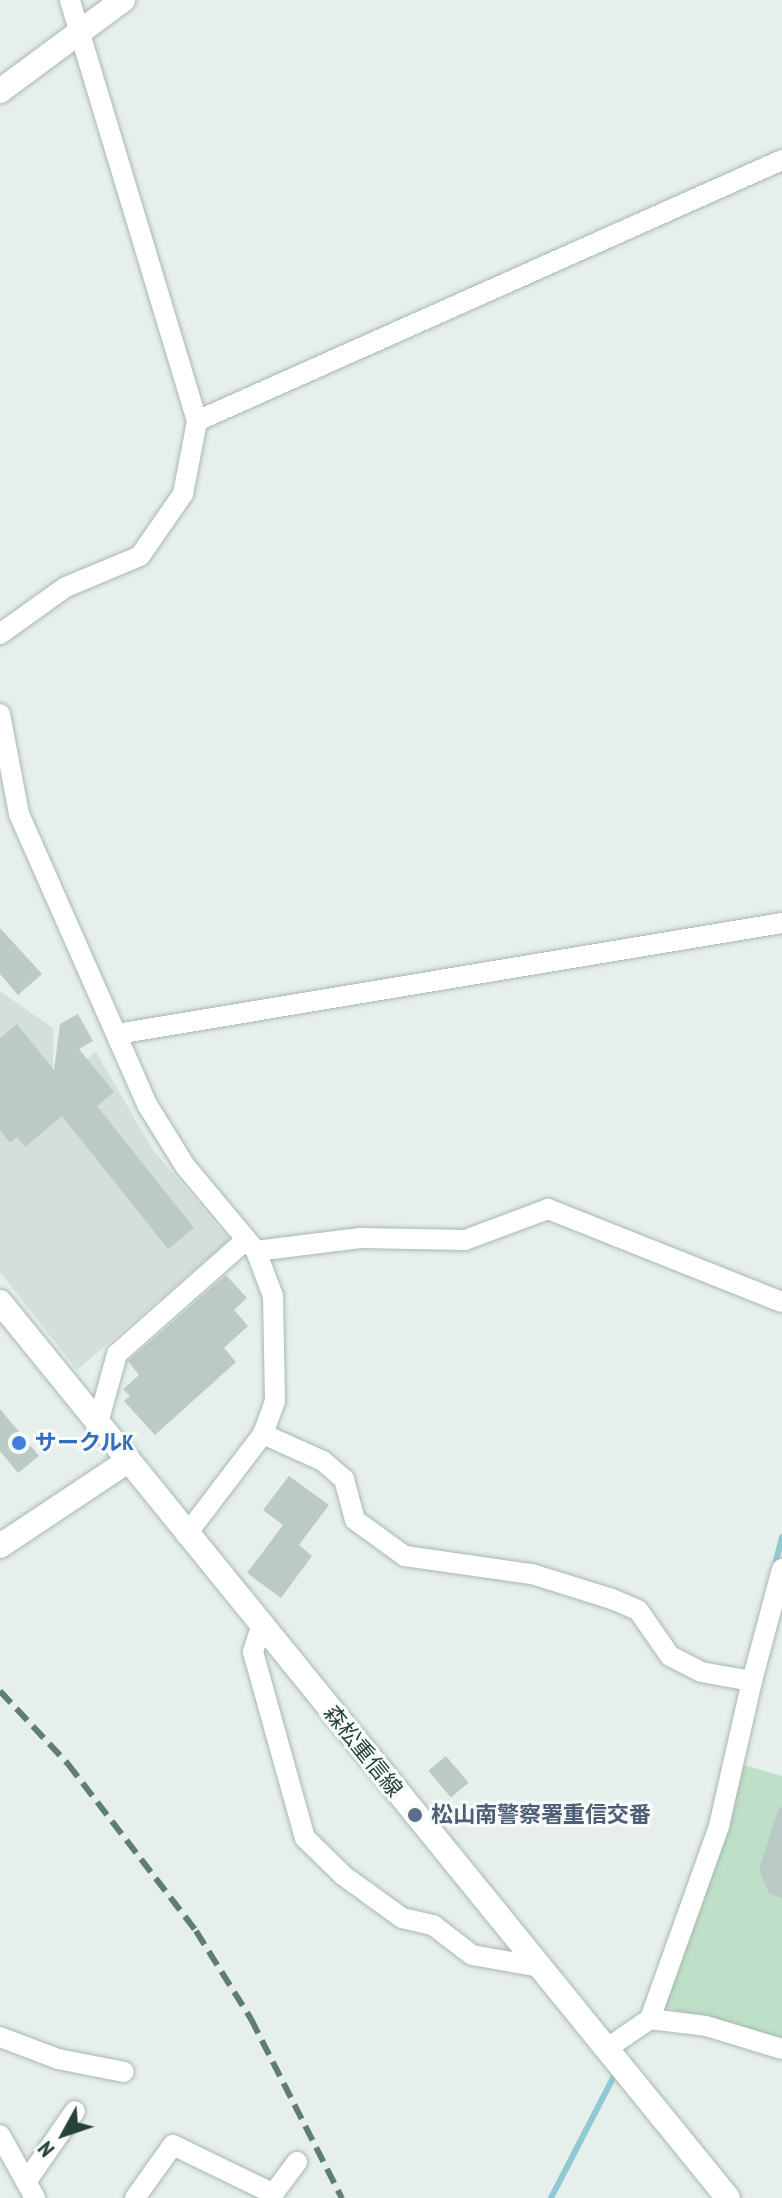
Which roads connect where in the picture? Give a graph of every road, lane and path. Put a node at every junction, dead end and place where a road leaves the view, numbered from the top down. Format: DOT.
graph roads {
  1 [pos="70,0"];
  2 [pos="123,0"];
  3 [pos="81,33"];
  4 [pos="0,91"];
  5 [pos="782,160"];
  6 [pos="197,421"];
  7 [pos="0,634"];
  8 [pos="0,714"];
  9 [pos="10,816"];
  10 [pos="782,923"];
  11 [pos="117,1034"];
  12 [pos="251,1245"];
  13 [pos="0,1302"];
  14 [pos="782,1302"];
  15 [pos="98,1423"];
  16 [pos="263,1434"];
  17 [pos="128,1461"];
  18 [pos="186,1535"];
  19 [pos="0,1546"];
  20 [pos="782,1569"];
  21 [pos="261,1627"];
  22 [pos="752,1681"];
  23 [pos="540,1967"];
  24 [pos="650,2019"];
  25 [pos="0,2037"];
  26 [pos="606,2049"];
  27 [pos="782,2049"];
  28 [pos="124,2072"];
  29 [pos="75,2111"];
  30 [pos="0,2135"];
  31 [pos="297,2162"];
  32 [pos="31,2190"];
  33 [pos="272,2196"];
  34 [pos="135,2198"];
  35 [pos="728,2198"];
  1 -- 3 [label="street"];
  2 -- 3 [label="main road"];
  3 -- 4 [label="main road"];
  3 -- 6 [label="street"];
  5 -- 6 [label="street"];
  6 -- 7 [label="street"];
  8 -- 9 [label="street"];
  9 -- 11 [label="street"];
  10 -- 11 [label="street"];
  11 -- 12 [label="street"];
  12 -- 14 [label="street"];
  12 -- 15 [label="street"];
  12 -- 16 [label="street"];
  13 -- 15 [label="main road, 森松重信線"];
  15 -- 17 [label="main road, 森松重信線"];
  16 -- 18 [label="street"];
  16 -- 22 [label="street"];
  17 -- 18 [label="main road, 森松重信線"];
  17 -- 19 [label="main road"];
  18 -- 21 [label="main road, 森松重信線"];
  20 -- 22 [label="street"];
  21 -- 23 [label="main road, 森松重信線"];
  21 -- 23 [label="street"];
  22 -- 24 [label="street"];
  23 -- 26 [label="main road, 森松重信線"];
  24 -- 26 [label="street"];
  24 -- 27 [label="street"];
  25 -- 28 [label="street"];
  26 -- 35 [label="main road, 森松重信線"];
  29 -- 32 [label="street"];
  30 -- 32 [label="street"];
  31 -- 33 [label="street"];
  33 -- 34 [label="street"];
}
